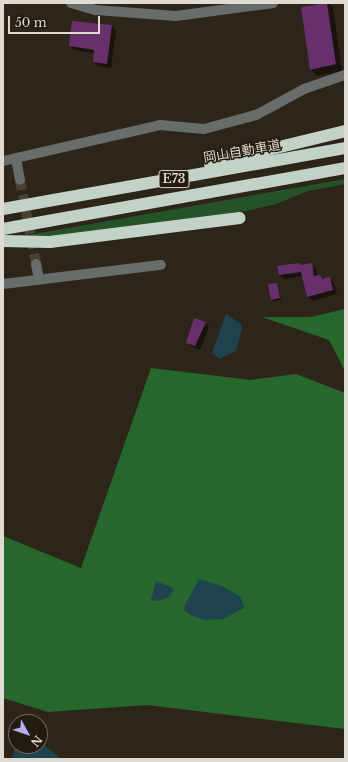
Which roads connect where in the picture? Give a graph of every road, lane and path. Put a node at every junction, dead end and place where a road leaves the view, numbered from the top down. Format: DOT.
graph roads {
  1 [pos="71,3"];
  2 [pos="273,3"];
  3 [pos="345,74"];
  4 [pos="345,131"];
  5 [pos="345,148"];
  6 [pos="16,159"];
  7 [pos="3,161"];
  8 [pos="345,168"];
  9 [pos="20,180"];
  10 [pos="83,195"];
  11 [pos="3,209"];
  12 [pos="239,218"];
  13 [pos="3,229"];
  14 [pos="3,241"];
  15 [pos="36,264"];
  16 [pos="161,264"];
  17 [pos="40,280"];
  18 [pos="3,284"];
  1 -- 2 [label="street"];
  3 -- 6 [label="street"];
  4 -- 10 [label="highway"];
  5 -- 10 [label="highway, 岡山自動車道 / E73"];
  6 -- 7 [label="street"];
  6 -- 9 [label="street"];
  8 -- 13 [label="highway, E73"];
  10 -- 11 [label="highway, 岡山自動車道 / E73"];
  12 -- 14 [label="highway"];
  15 -- 17 [label="street"];
  16 -- 17 [label="street"];
  17 -- 18 [label="street"];
}
